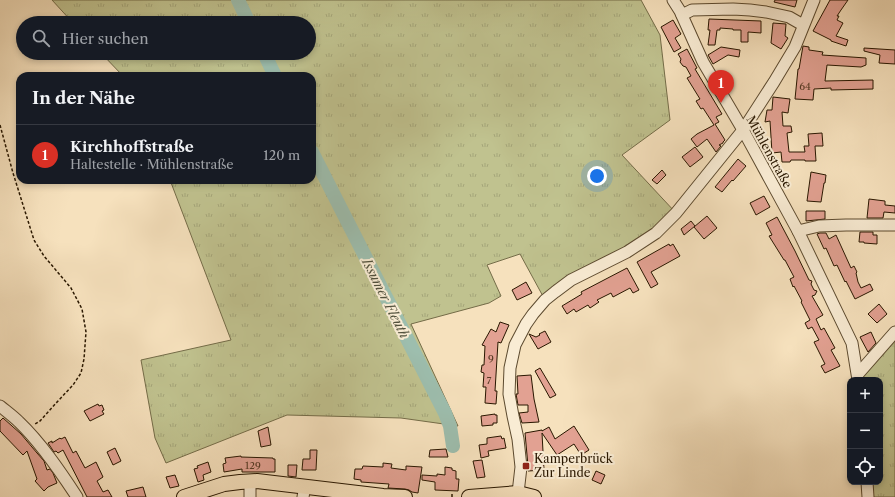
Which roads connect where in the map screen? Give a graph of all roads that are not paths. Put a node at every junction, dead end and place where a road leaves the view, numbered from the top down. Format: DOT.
graph roads {
  1 [pos="673,0"];
  2 [pos="814,0"];
  3 [pos="682,15"];
  4 [pos="804,25"];
  5 [pos="743,130"];
  6 [pos="895,225"];
  7 [pos="798,231"];
  8 [pos="895,332"];
  9 [pos="858,377"];
  10 [pos="0,406"];
  11 [pos="251,482"];
  12 [pos="867,485"];
  13 [pos="304,492"];
  14 [pos="518,493"];
  15 [pos="187,496"];
  16 [pos="77,497"];
  17 [pos="250,497"];
  18 [pos="406,497"];
  19 [pos="469,497"];
  20 [pos="534,497"];
  21 [pos="868,497"];
  1 -- 3 [label="street, Mühlenstraße"];
  2 -- 4 [label="street"];
  3 -- 4 [label="street"];
  3 -- 5 [label="street, Mühlenstraße"];
  4 -- 5 [label="street"];
  5 -- 7 [label="street, Mühlenstraße"];
  5 -- 14 [label="street"];
  6 -- 7 [label="street"];
  7 -- 9 [label="street, Mühlenstraße"];
  8 -- 9 [label="street, Mühlenstraße"];
  10 -- 16 [label="street"];
  11 -- 13 [label="main road"];
  11 -- 15 [label="main road"];
  11 -- 17 [label="street"];
  12 -- 21 [label="street"];
  13 -- 18 [label="main road"];
  14 -- 19 [label="main road"];
  14 -- 20 [label="main road"];
}
